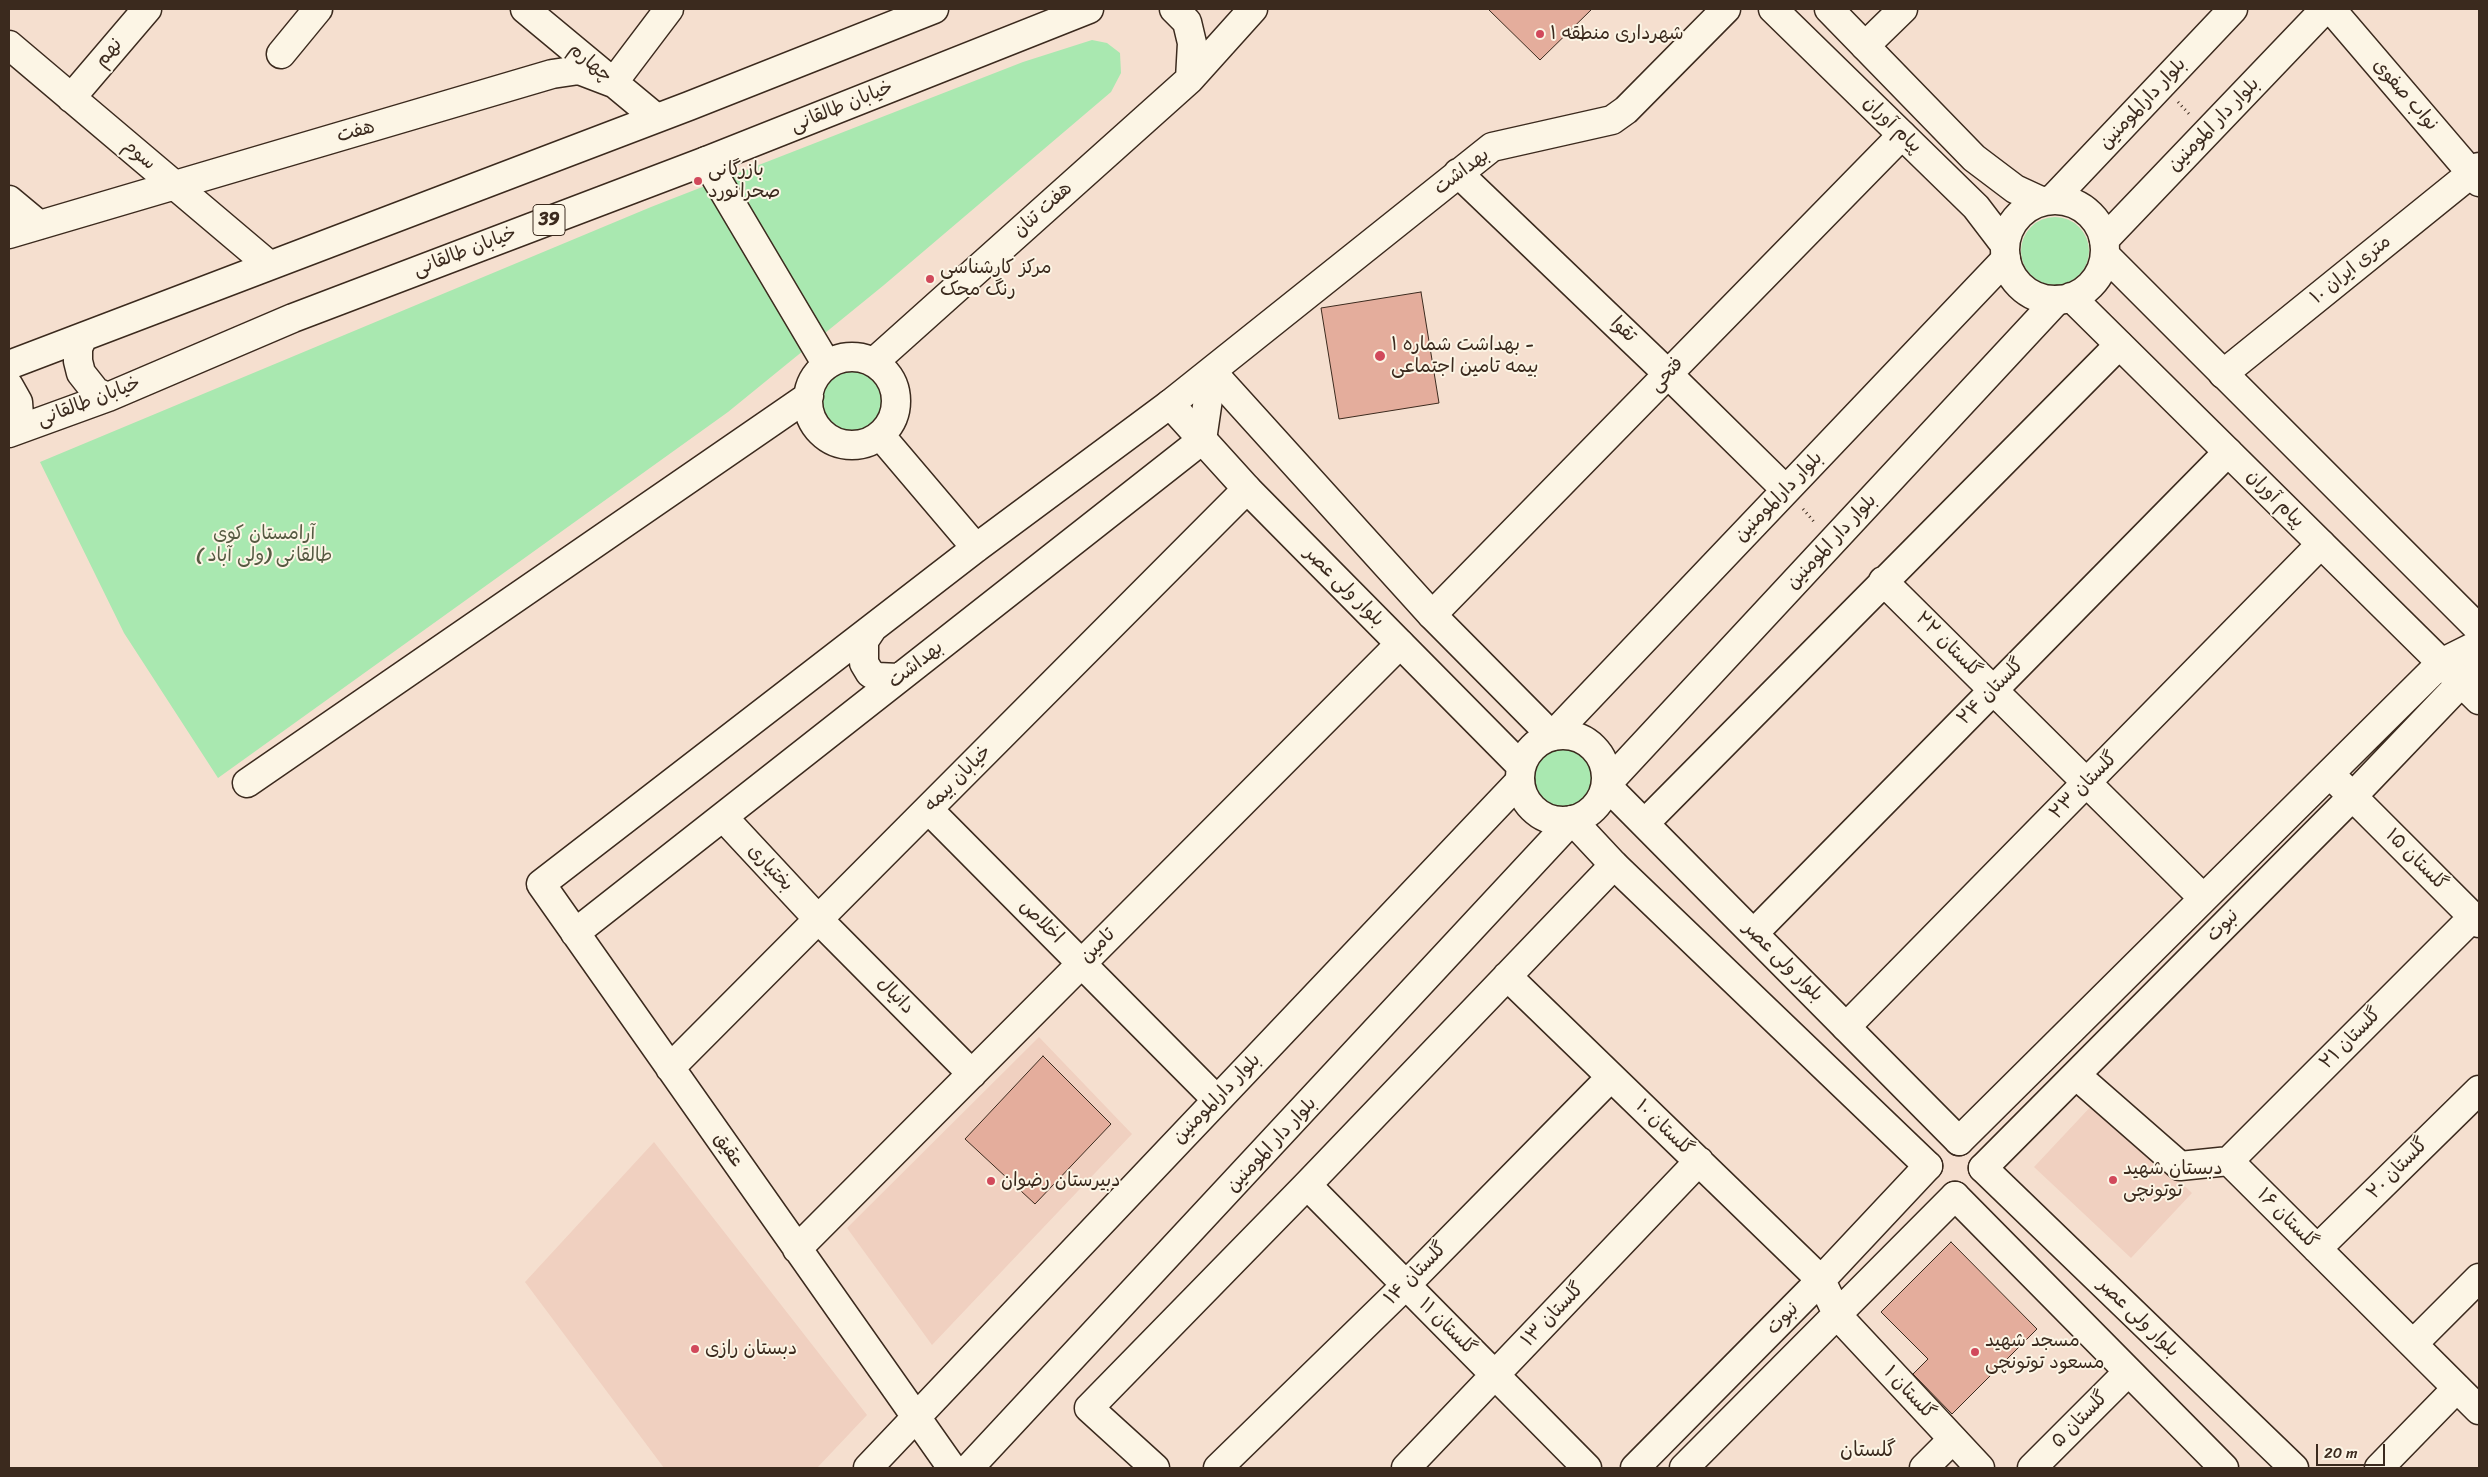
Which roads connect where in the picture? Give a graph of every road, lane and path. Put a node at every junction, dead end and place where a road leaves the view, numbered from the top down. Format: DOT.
graph roads {
  1 [pos="147,9"];
  2 [pos="318,9"];
  3 [pos="525,9"];
  4 [pos="669,9"];
  5 [pos="934,9"];
  6 [pos="1089,9"];
  7 [pos="1174,9"];
  8 [pos="1253,9"];
  9 [pos="1726,9"];
  10 [pos="1773,9"];
  11 [pos="1829,9"];
  12 [pos="1903,9"];
  13 [pos="2233,9"];
  14 [pos="2325,9"];
  15 [pos="2331,9"];
  16 [pos="9,45"];
  17 [pos="1865,46"];
  18 [pos="281,54"];
  19 [pos="1190,78"];
  20 [pos="613,83"];
  21 [pos="2162,83"];
  22 [pos="71,98"];
  23 [pos="655,118"];
  24 [pos="2206,133"];
  25 [pos="1902,135"];
  26 [pos="706,161"];
  27 [pos="1458,173"];
  28 [pos="2477,174"];
  29 [pos="1996,176"];
  30 [pos="174,184"];
  31 [pos="9,200"];
  32 [pos="2047,200"];
  33 [pos="1976,207"];
  34 [pos="39,225"];
  35 [pos="9,234"];
  36 [pos="2104,247"];
  37 [pos="2005,252"];
  38 [pos="269,264"];
  39 [pos="2064,299"];
  40 [pos="82,336"];
  41 [pos="2119,345"];
  42 [pos="874,362"];
  43 [pos="9,365"];
  44 [pos="827,365"];
  45 [pos="1212,372"];
  46 [pos="1668,374"];
  47 [pos="2223,374"];
  48 [pos="9,386"];
  49 [pos="809,396"];
  50 [pos="108,397"];
  51 [pos="1170,404"];
  52 [pos="12,431"];
  53 [pos="880,435"];
  54 [pos="1202,440"];
  55 [pos="2228,452"];
  56 [pos="1247,489"];
  57 [pos="1786,490"];
  58 [pos="1832,542"];
  59 [pos="2321,544"];
  60 [pos="976,548"];
  61 [pos="1883,581"];
  62 [pos="1432,616"];
  63 [pos="872,629"];
  64 [pos="2479,630"];
  65 [pos="1400,644"];
  66 [pos="2479,644"];
  67 [pos="2479,654"];
  68 [pos="2441,663"];
  69 [pos="899,678"];
  70 [pos="1993,690"];
  71 [pos="2470,692"];
  72 [pos="1552,736"];
  73 [pos="2330,773"];
  74 [pos="1521,774"];
  75 [pos="247,783"];
  76 [pos="2087,783"];
  77 [pos="1606,784"];
  78 [pos="2352,797"];
  79 [pos="928,809"];
  80 [pos="723,817"];
  81 [pos="1572,820"];
  82 [pos="1645,823"];
  83 [pos="1614,865"];
  84 [pos="541,884"];
  85 [pos="2203,898"];
  86 [pos="818,919"];
  87 [pos="2476,920"];
  88 [pos="1754,933"];
  89 [pos="575,934"];
  90 [pos="1081,963"];
  91 [pos="1507,976"];
  92 [pos="1846,1027"];
  93 [pos="670,1068"];
  94 [pos="972,1074"];
  95 [pos="2076,1074"];
  96 [pos="1611,1077"];
  97 [pos="2479,1090"];
  98 [pos="1217,1100"];
  99 [pos="1959,1141"];
  100 [pos="1699,1161"];
  101 [pos="2229,1161"];
  102 [pos="1928,1166"];
  103 [pos="1983,1168"];
  104 [pos="1307,1185"];
  105 [pos="1955,1196"];
  106 [pos="797,1249"];
  107 [pos="2317,1249"];
  108 [pos="2479,1278"];
  109 [pos="1822,1280"];
  110 [pos="1406,1285"];
  111 [pos="1838,1316"];
  112 [pos="2413,1344"];
  113 [pos="2128,1372"];
  114 [pos="1495,1375"];
  115 [pos="2457,1388"];
  116 [pos="2479,1410"];
  117 [pos="915,1417"];
  118 [pos="1952,1440"];
  119 [pos="868,1468"];
  120 [pos="952,1468"];
  121 [pos="969,1468"];
  122 [pos="1156,1468"];
  123 [pos="1218,1468"];
  124 [pos="1406,1468"];
  125 [pos="1587,1468"];
  126 [pos="1635,1468"];
  127 [pos="1684,1468"];
  128 [pos="1924,1468"];
  129 [pos="1980,1468"];
  130 [pos="2032,1468"];
  131 [pos="2224,1468"];
  132 [pos="2294,1468"];
  133 [pos="2379,1468"];
  1 -- 22 [label="street, نهم"];
  2 -- 18 [label="street"];
  3 -- 20 [label="street, چهارم"];
  4 -- 20 [label="street"];
  5 -- 23 [label="street"];
  6 -- 26 [label="street, خیابان طالقانی / 39"];
  7 -- 19 [label="street"];
  8 -- 19 [label="street, هفت تنان"];
  9 -- 27 [label="street, بهداشت"];
  10 -- 25 [label="street, پیام آوران"];
  11 -- 17 [label="street, پیام آوران"];
  12 -- 17 [label="street"];
  13 -- 21 [label="street, بلوار دارالمومنین"];
  14 -- 24 [label="street, بلوار دار المومنین"];
  15 -- 28 [label="street, نواب صفوی"];
  16 -- 22 [label="street, سوم"];
  17 -- 29 [label="street, پیام آوران"];
  19 -- 42 [label="street, هفت تنان"];
  20 -- 23 [label="street, چهارم"];
  20 -- 30 [label="street, هفت"];
  21 -- 24 [label="path"];
  21 -- 32 [label="street, بلوار دارالمومنین"];
  22 -- 30 [label="street, سوم"];
  23 -- 38 [label="street"];
  24 -- 36 [label="street, بلوار دار المومنین"];
  25 -- 33 [label="street, پیام آوران"];
  25 -- 46 [label="street, فتحی"];
  26 -- 44 [label="street"];
  26 -- 50 [label="street, خیابان طالقانی / 39"];
  27 -- 45 [label="street, بهداشت"];
  27 -- 46 [label="street, تقوا"];
  28 -- 47 [label="street, ۱۰ متری ایران"];
  29 -- 32 [label="street, پیام آوران"];
  29 -- 33 [label="street"];
  30 -- 34 [label="street, هفت"];
  30 -- 38 [label="street, سوم"];
  31 -- 34 [label="street"];
  32 -- 36 [label="street"];
  32 -- 37 [label="street"];
  33 -- 37 [label="street, پیام آوران"];
  34 -- 35 [label="street, هفت"];
  36 -- 39 [label="street"];
  36 -- 47 [label="street"];
  37 -- 39 [label="street"];
  37 -- 57 [label="street, بلوار دارالمومنین"];
  38 -- 40 [label="street"];
  39 -- 41 [label="street, پیام آوران"];
  39 -- 58 [label="street, بلوار دار المومنین"];
  40 -- 43 [label="street"];
  40 -- 50 [label="street"];
  41 -- 55 [label="street, پیام آوران"];
  41 -- 61 [label="street"];
  42 -- 44 [label="street"];
  42 -- 53 [label="street"];
  44 -- 49 [label="street"];
  45 -- 51 [label="street, بهداشت"];
  45 -- 54 [label="street"];
  45 -- 62 [label="street"];
  46 -- 57 [label="street, تقوا"];
  46 -- 62 [label="street, فتحی"];
  47 -- 64 [label="street"];
  48 -- 52 [label="street"];
  49 -- 53 [label="street"];
  49 -- 75 [label="street"];
  50 -- 52 [label="street, خیابان طالقانی / 39"];
  51 -- 54 [label="street, بلوار ولی عصر"];
  51 -- 60 [label="street, بهداشت"];
  53 -- 60 [label="street"];
  54 -- 56 [label="street, بلوار ولی عصر"];
  54 -- 69 [label="street, بهداشت"];
  55 -- 59 [label="street, پیام آوران"];
  55 -- 70 [label="street, گلستان ۲۴"];
  56 -- 65 [label="street, بلوار ولی عصر"];
  56 -- 79 [label="street, خیابان بیمه"];
  57 -- 58 [label="path"];
  57 -- 72 [label="street, بلوار دارالمومنین"];
  58 -- 77 [label="street, بلوار دار المومنین"];
  59 -- 68 [label="street, پیام آوران"];
  59 -- 76 [label="street, گلستان ۲۳"];
  60 -- 63 [label="street, بهداشت"];
  61 -- 70 [label="street, گلستان ۲۲"];
  61 -- 82 [label="street"];
  62 -- 72 [label="street"];
  63 -- 69 [label="street"];
  63 -- 84 [label="street, بهداشت"];
  65 -- 74 [label="street, بلوار ولی عصر"];
  65 -- 90 [label="street, تامین"];
  66 -- 68 [label="street, نبوت"];
  67 -- 71 [label="street, نبوت"];
  68 -- 71 [label="street, پیام آوران"];
  68 -- 73 [label="street, نبوت"];
  69 -- 80 [label="street, بهداشت"];
  70 -- 76 [label="street, گلستان ۲۲"];
  70 -- 88 [label="street, گلستان ۲۴"];
  71 -- 78 [label="street, نبوت"];
  72 -- 74 [label="street"];
  72 -- 77 [label="street"];
  73 -- 78 [label="street, گلستان ۱۵"];
  73 -- 85 [label="street, نبوت"];
  74 -- 81 [label="street"];
  74 -- 98 [label="street, بلوار دارالمومنین"];
  76 -- 85 [label="street, گلستان ۲۲"];
  76 -- 92 [label="street, گلستان ۲۳"];
  77 -- 81 [label="street"];
  77 -- 82 [label="street, بلوار ولی عصر"];
  78 -- 87 [label="street, گلستان ۱۵"];
  78 -- 95 [label="street, نبوت"];
  79 -- 86 [label="street, خیابان بیمه"];
  79 -- 90 [label="street, اخلاص"];
  80 -- 86 [label="street, بختیاری"];
  80 -- 89 [label="street, بهداشت"];
  81 -- 83 [label="street"];
  81 -- 121 [label="street, بلوار دار المومنین"];
  82 -- 88 [label="street, بلوار ولی عصر"];
  83 -- 91 [label="street"];
  83 -- 102 [label="street"];
  84 -- 89 [label="street, عقیق"];
  85 -- 99 [label="street, نبوت"];
  86 -- 93 [label="street, خیابان بیمه"];
  86 -- 94 [label="street, دانیال"];
  87 -- 101 [label="street, گلستان ۲۱"];
  88 -- 92 [label="street, بلوار ولی عصر"];
  89 -- 93 [label="street, عقیق"];
  90 -- 94 [label="street, تامین"];
  90 -- 98 [label="street, اخلاص"];
  91 -- 96 [label="street, گلستان ۱۰"];
  91 -- 104 [label="street"];
  92 -- 99 [label="street, بلوار ولی عصر"];
  93 -- 106 [label="street, عقیق"];
  94 -- 106 [label="street, تامین"];
  95 -- 101 [label="street"];
  95 -- 103 [label="street, نبوت"];
  96 -- 100 [label="street, گلستان ۱۰"];
  96 -- 110 [label="street, گلستان ۱۴"];
  97 -- 107 [label="street, گلستان ۲۰"];
  98 -- 117 [label="street, بلوار دارالمومنین"];
  99 -- 102 [label="street"];
  99 -- 103 [label="street"];
  100 -- 109 [label="street, گلستان ۱۰"];
  100 -- 114 [label="street, گلستان ۱۳"];
  101 -- 107 [label="street, گلستان ۱۶"];
  102 -- 105 [label="street"];
  102 -- 109 [label="street, نبوت"];
  103 -- 105 [label="street"];
  103 -- 132 [label="street, بلوار ولی عصر"];
  104 -- 110 [label="street, گلستان ۱۱"];
  104 -- 122 [label="street"];
  105 -- 111 [label="street, نبوت"];
  105 -- 113 [label="street"];
  106 -- 117 [label="street, عقیق"];
  107 -- 112 [label="street, گلستان ۱۶"];
  108 -- 112 [label="street"];
  109 -- 111 [label="street, گلستان ۱"];
  109 -- 126 [label="street, نبوت"];
  110 -- 114 [label="street, گلستان ۱۱"];
  110 -- 123 [label="street, گلستان ۱۴"];
  111 -- 118 [label="street, گلستان ۱"];
  111 -- 127 [label="street, نبوت"];
  112 -- 115 [label="street, گلستان ۱۶"];
  113 -- 130 [label="street, گلستان ۵"];
  113 -- 131 [label="street"];
  114 -- 124 [label="street, گلستان ۱۳"];
  114 -- 125 [label="street, گلستان ۱۱"];
  115 -- 116 [label="street, گلستان ۱۶"];
  115 -- 133 [label="street"];
  117 -- 119 [label="street"];
  117 -- 120 [label="street, عقیق"];
  118 -- 128 [label="street"];
  118 -- 129 [label="street, گلستان ۱"];
}
